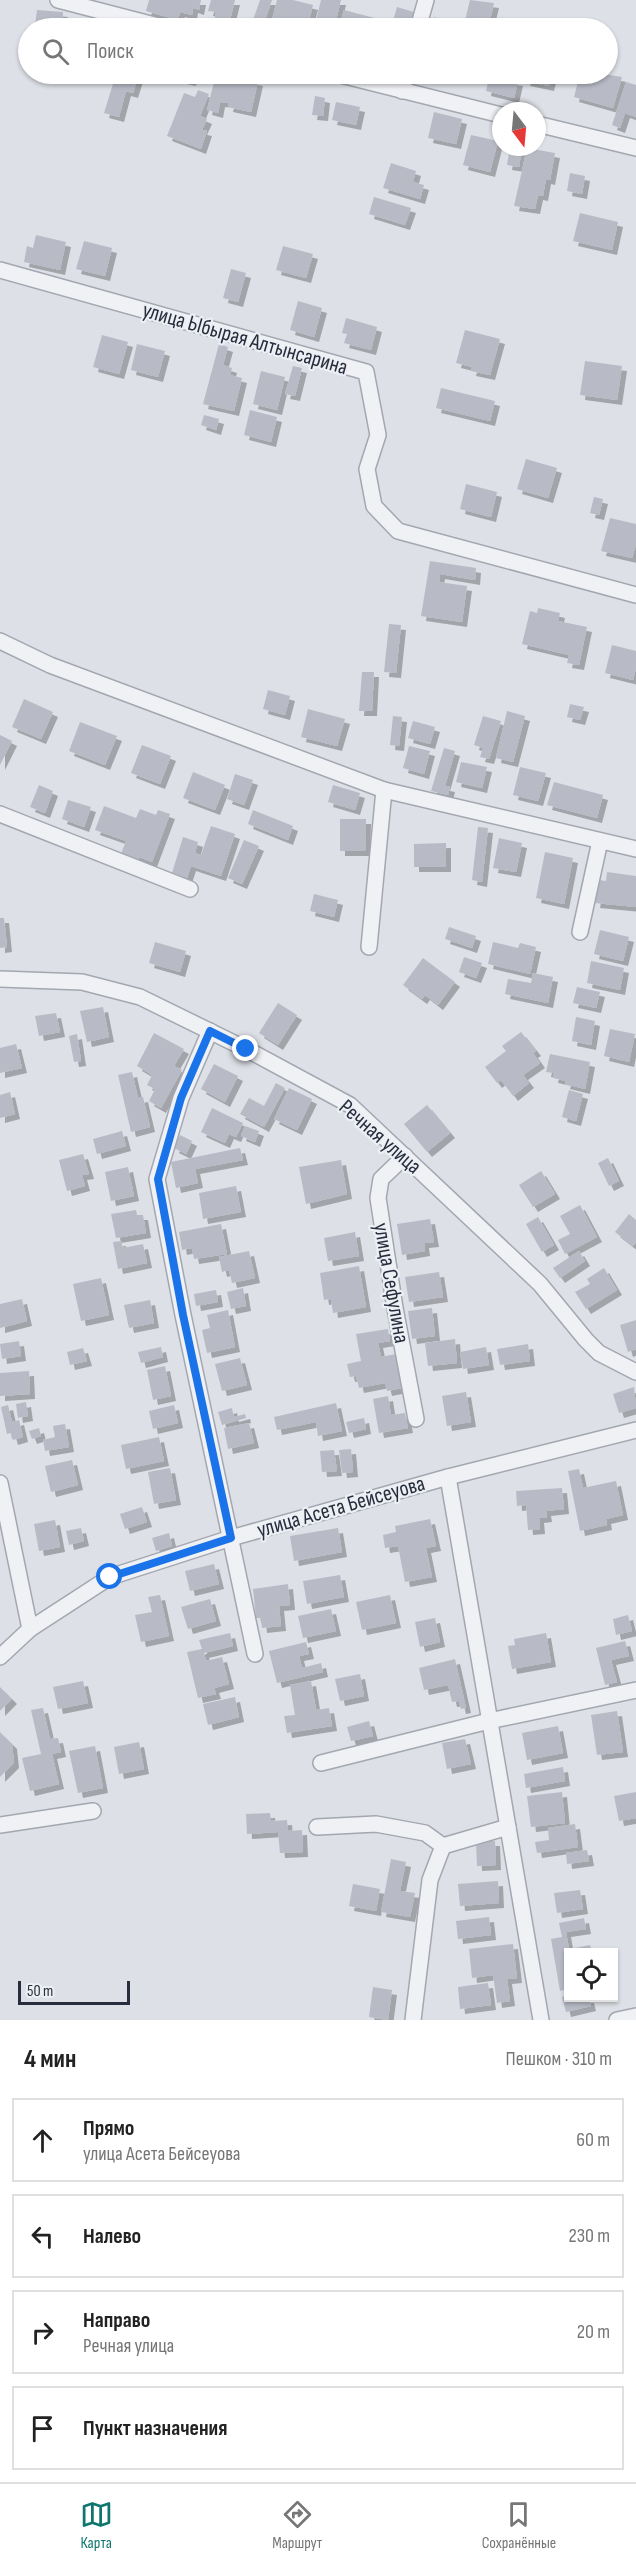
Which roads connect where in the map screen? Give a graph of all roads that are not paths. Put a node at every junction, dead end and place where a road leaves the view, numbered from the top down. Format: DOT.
graph roads {
  1 [pos="58,0"];
  2 [pos="426,0"];
  3 [pos="127,18"];
  4 [pos="421,18"];
  5 [pos="375,84"];
  6 [pos="404,84"];
  7 [pos="402,91"];
  8 [pos="492,113"];
  9 [pos="546,126"];
  10 [pos="636,148"];
  11 [pos="0,270"];
  12 [pos="636,595"];
  13 [pos="0,641"];
  14 [pos="384,789"];
  15 [pos="0,814"];
  16 [pos="600,840"];
  17 [pos="636,849"];
  18 [pos="190,889"];
  19 [pos="580,932"];
  20 [pos="369,947"];
  21 [pos="0,979"];
  22 [pos="210,1031"];
  23 [pos="405,1156"];
  24 [pos="636,1372"];
  25 [pos="416,1419"];
  26 [pos="636,1430"];
  27 [pos="448,1477"];
  28 [pos="0,1483"];
  29 [pos="231,1538"];
  30 [pos="30,1629"];
  31 [pos="255,1654"];
  32 [pos="0,1657"];
  33 [pos="636,1690"];
  34 [pos="489,1720"];
  35 [pos="321,1763"];
  36 [pos="93,1811"];
  37 [pos="0,1826"];
  38 [pos="317,1827"];
  39 [pos="508,1827"];
  40 [pos="442,1846"];
  41 [pos="636,2016"];
  42 [pos="412,2020"];
  43 [pos="541,2020"];
  44 [pos="617,2020"];
  1 -- 3 [label="street"];
  2 -- 4 [label="street"];
  5 -- 7 [label="street"];
  6 -- 7 [label="street"];
  7 -- 8 [label="street"];
  9 -- 10 [label="street"];
  11 -- 12 [label="street, улица Ыбырая Алтынсарина"];
  13 -- 14 [label="street"];
  14 -- 16 [label="street"];
  14 -- 20 [label="street"];
  15 -- 18 [label="street"];
  16 -- 17 [label="street"];
  16 -- 19 [label="street"];
  21 -- 22 [label="street, Речная улица"];
  22 -- 23 [label="street, Речная улица"];
  22 -- 29 [label="street"];
  23 -- 24 [label="street, Речная улица"];
  23 -- 25 [label="street, улица Сефулина"];
  26 -- 27 [label="street, улица Асета Бейсеуова"];
  27 -- 29 [label="street, улица Асета Бейсеуова"];
  27 -- 34 [label="street"];
  28 -- 30 [label="street"];
  29 -- 30 [label="street, улица Асета Бейсеуова"];
  29 -- 31 [label="street"];
  30 -- 32 [label="street, улица Асета Бейсеуова"];
  33 -- 34 [label="street"];
  34 -- 35 [label="street"];
  34 -- 39 [label="street"];
  36 -- 37 [label="street"];
  38 -- 40 [label="street"];
  39 -- 40 [label="street"];
  39 -- 43 [label="street"];
  40 -- 42 [label="street"];
  41 -- 44 [label="street"];
}
